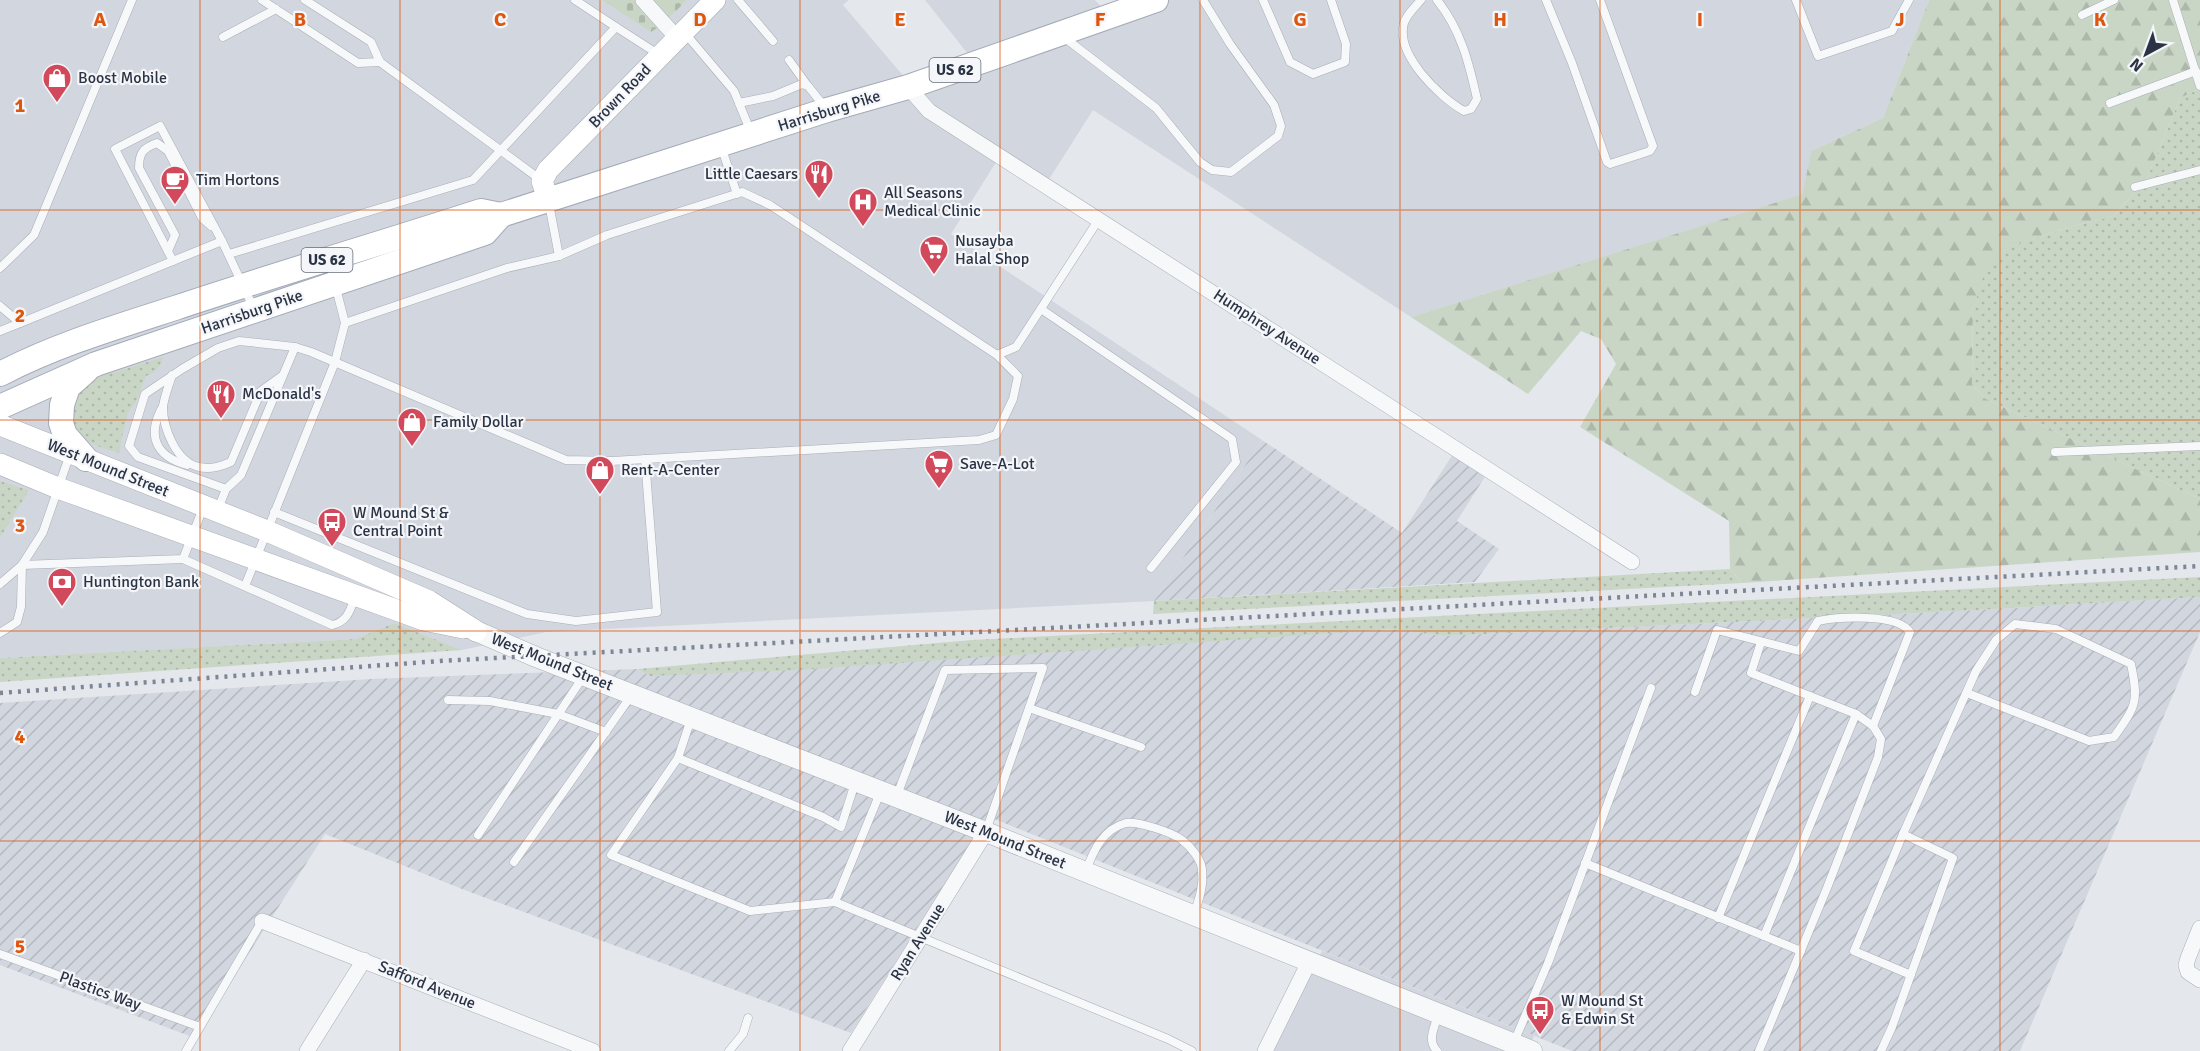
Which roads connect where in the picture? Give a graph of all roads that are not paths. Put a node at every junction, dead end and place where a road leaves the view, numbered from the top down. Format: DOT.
graph roads {
  1 [pos="132,0"];
  2 [pos="262,0"];
  3 [pos="305,0"];
  4 [pos="575,0"];
  5 [pos="643,0"];
  6 [pos="715,0"];
  7 [pos="738,0"];
  8 [pos="1156,0"];
  9 [pos="1203,0"];
  10 [pos="1263,0"];
  11 [pos="1332,0"];
  12 [pos="1421,0"];
  13 [pos="1437,0"];
  14 [pos="1546,0"];
  15 [pos="1600,0"];
  16 [pos="1796,0"];
  17 [pos="1909,0"];
  18 [pos="2114,0"];
  19 [pos="2173,0"];
  20 [pos="276,9"];
  21 [pos="2082,15"];
  22 [pos="616,27"];
  23 [pos="1059,33"];
  24 [pos="681,35"];
  25 [pos="223,37"];
  26 [pos="773,41"];
  27 [pos="660,56"];
  28 [pos="789,60"];
  29 [pos="380,63"];
  30 [pos="2196,71"];
  31 [pos="808,86"];
  32 [pos="2200,86"];
  33 [pos="908,87"];
  34 [pos="739,103"];
  35 [pos="2110,103"];
  36 [pos="827,110"];
  37 [pos="752,134"];
  38 [pos="720,145"];
  39 [pos="501,150"];
  40 [pos="2200,170"];
  41 [pos="2135,187"];
  42 [pos="545,190"];
  43 [pos="737,194"];
  44 [pos="501,216"];
  45 [pos="1100,219"];
  46 [pos="215,228"];
  47 [pos="222,241"];
  48 [pos="168,250"];
  49 [pos="229,254"];
  50 [pos="559,256"];
  51 [pos="328,260"];
  52 [pos="173,261"];
  53 [pos="0,268"];
  54 [pos="336,283"];
  55 [pos="243,285"];
  56 [pos="0,306"];
  57 [pos="1041,309"];
  58 [pos="255,311"];
  59 [pos="20,323"];
  60 [pos="345,323"];
  61 [pos="0,331"];
  62 [pos="295,346"];
  63 [pos="997,355"];
  64 [pos="335,362"];
  65 [pos="96,364"];
  66 [pos="0,374"];
  67 [pos="172,375"];
  68 [pos="282,376"];
  69 [pos="163,405"];
  70 [pos="0,407"];
  71 [pos="0,425"];
  72 [pos="2200,446"];
  73 [pos="2055,452"];
  74 [pos="78,456"];
  75 [pos="645,459"];
  76 [pos="0,464"];
  77 [pos="198,467"];
  78 [pos="58,488"];
  79 [pos="226,489"];
  80 [pos="210,508"];
  81 [pos="271,522"];
  82 [pos="193,537"];
  83 [pos="183,559"];
  84 [pos="256,559"];
  85 [pos="1632,562"];
  86 [pos="22,565"];
  87 [pos="1151,568"];
  88 [pos="0,584"];
  89 [pos="245,586"];
  90 [pos="356,595"];
  91 [pos="476,631"];
  92 [pos="0,633"];
  93 [pos="1761,642"];
  94 [pos="584,676"];
  95 [pos="1651,688"];
  96 [pos="1695,692"];
  97 [pos="1967,693"];
  98 [pos="632,694"];
  99 [pos="1810,696"];
  100 [pos="448,700"];
  101 [pos="1029,708"];
  102 [pos="558,714"];
  103 [pos="1856,714"];
  104 [pos="692,718"];
  105 [pos="1873,726"];
  106 [pos="606,732"];
  107 [pos="1142,747"];
  108 [pos="678,758"];
  109 [pos="856,782"];
  110 [pos="889,794"];
  111 [pos="986,832"];
  112 [pos="1903,834"];
  113 [pos="478,835"];
  114 [pos="514,862"];
  115 [pos="1585,863"];
  116 [pos="1086,872"];
  117 [pos="835,902"];
  118 [pos="1193,915"];
  119 [pos="1718,918"];
  120 [pos="262,921"];
  121 [pos="2200,928"];
  122 [pos="1764,936"];
  123 [pos="921,937"];
  124 [pos="1801,951"];
  125 [pos="0,954"];
  126 [pos="364,960"];
  127 [pos="1309,962"];
  128 [pos="1911,975"];
  129 [pos="2194,976"];
  130 [pos="1438,1013"];
  131 [pos="748,1018"];
  132 [pos="200,1027"];
  133 [pos="1523,1047"];
  134 [pos="186,1051"];
  135 [pos="308,1051"];
  136 [pos="593,1051"];
  137 [pos="729,1051"];
  138 [pos="850,1051"];
  139 [pos="1192,1051"];
  140 [pos="1265,1051"];
  141 [pos="1437,1051"];
  142 [pos="1759,1051"];
  143 [pos="1881,1051"];
  1 -- 53 [label="lane"];
  2 -- 20 [label="lane"];
  3 -- 29 [label="lane"];
  4 -- 22 [label="lane"];
  5 -- 24 [label="street"];
  6 -- 24 [label="main road, Brown Road"];
  7 -- 26 [label="lane"];
  8 -- 23 [label="main road, Harrisburg Pike / US 62"];
  9 -- 23 [label="lane"];
  10 -- 11 [label="lane"];
  12 -- 13 [label="lane"];
  14 -- 15 [label="lane"];
  16 -- 17 [label="lane"];
  18 -- 21 [label="lane"];
  19 -- 30 [label="lane"];
  20 -- 25 [label="lane"];
  20 -- 29 [label="lane"];
  22 -- 27 [label="lane"];
  22 -- 39 [label="lane"];
  23 -- 33 [label="main road, Harrisburg Pike / US 62"];
  24 -- 27 [label="main road, Brown Road"];
  24 -- 34 [label="lane"];
  27 -- 42 [label="main road, Brown Road"];
  28 -- 31 [label="lane"];
  29 -- 39 [label="lane"];
  30 -- 32 [label="lane"];
  30 -- 35 [label="lane"];
  31 -- 34 [label="lane"];
  31 -- 36 [label="lane"];
  33 -- 36 [label="main road, Harrisburg Pike / US 62"];
  33 -- 45 [label="street, Humphrey Avenue"];
  34 -- 37 [label="lane"];
  36 -- 37 [label="main road, Harrisburg Pike / US 62"];
  37 -- 38 [label="main road, Harrisburg Pike / US 62"];
  38 -- 42 [label="main road, Harrisburg Pike / US 62"];
  38 -- 43 [label="lane"];
  39 -- 42 [label="lane"];
  39 -- 49 [label="lane"];
  40 -- 41 [label="lane"];
  42 -- 44 [label="main road, Harrisburg Pike / US 62"];
  42 -- 50 [label="lane"];
  43 -- 50 [label="lane"];
  43 -- 63 [label="lane"];
  44 -- 51 [label="main road, Harrisburg Pike / US 62"];
  44 -- 54 [label="main road, Harrisburg Pike / US 62"];
  45 -- 57 [label="lane"];
  45 -- 85 [label="street, Humphrey Avenue"];
  46 -- 47 [label="lane"];
  46 -- 48 [label="lane"];
  46 -- 48 [label="lane"];
  47 -- 49 [label="lane"];
  47 -- 52 [label="lane"];
  48 -- 52 [label="lane"];
  49 -- 55 [label="lane"];
  50 -- 60 [label="lane"];
  51 -- 54 [label="lane"];
  51 -- 55 [label="main road, Harrisburg Pike / US 62"];
  52 -- 59 [label="lane"];
  54 -- 58 [label="main road, Harrisburg Pike / US 62"];
  54 -- 60 [label="lane"];
  55 -- 58 [label="lane"];
  55 -- 66 [label="main road, Harrisburg Pike / US 62"];
  56 -- 59 [label="lane"];
  57 -- 63 [label="lane"];
  57 -- 87 [label="lane"];
  58 -- 65 [label="main road, Harrisburg Pike / US 62"];
  59 -- 61 [label="lane"];
  60 -- 64 [label="lane"];
  62 -- 64 [label="lane"];
  62 -- 67 [label="lane"];
  62 -- 68 [label="lane"];
  63 -- 75 [label="lane"];
  64 -- 75 [label="lane"];
  64 -- 81 [label="lane"];
  65 -- 70 [label="main road, Harrisburg Pike / US 62"];
  65 -- 74 [label="main road"];
  67 -- 69 [label="lane"];
  67 -- 79 [label="lane"];
  68 -- 77 [label="lane"];
  68 -- 79 [label="lane"];
  69 -- 77 [label="lane"];
  69 -- 77 [label="lane"];
  71 -- 74 [label="main road, West Mound Street"];
  72 -- 73 [label="lane"];
  74 -- 78 [label="lane"];
  74 -- 80 [label="main road, West Mound Street"];
  75 -- 81 [label="lane"];
  76 -- 78 [label="main road, West Mound Street"];
  78 -- 82 [label="main road, West Mound Street"];
  78 -- 86 [label="lane"];
  79 -- 80 [label="lane"];
  80 -- 81 [label="main road, West Mound Street"];
  80 -- 82 [label="lane"];
  81 -- 84 [label="lane"];
  81 -- 91 [label="main road, West Mound Street"];
  82 -- 83 [label="lane"];
  82 -- 84 [label="main road, West Mound Street"];
  83 -- 86 [label="lane"];
  83 -- 89 [label="lane"];
  84 -- 89 [label="lane"];
  84 -- 90 [label="main road, West Mound Street"];
  86 -- 88 [label="lane"];
  86 -- 92 [label="lane"];
  89 -- 90 [label="lane"];
  90 -- 91 [label="main road, West Mound Street"];
  91 -- 94 [label="street, West Mound Street"];
  93 -- 96 [label="lane"];
  93 -- 99 [label="lane"];
  93 -- 105 [label="lane"];
  94 -- 98 [label="street, West Mound Street"];
  94 -- 102 [label="lane"];
  95 -- 115 [label="lane"];
  97 -- 97 [label="lane"];
  97 -- 112 [label="lane"];
  98 -- 104 [label="street, West Mound Street"];
  98 -- 106 [label="lane"];
  99 -- 103 [label="lane"];
  99 -- 119 [label="lane"];
  100 -- 102 [label="lane"];
  101 -- 107 [label="lane"];
  101 -- 110 [label="lane"];
  101 -- 111 [label="lane"];
  102 -- 106 [label="lane"];
  102 -- 113 [label="lane"];
  103 -- 105 [label="lane"];
  103 -- 122 [label="lane"];
  104 -- 108 [label="lane"];
  104 -- 109 [label="street, West Mound Street"];
  105 -- 124 [label="lane"];
  106 -- 114 [label="lane"];
  108 -- 109 [label="lane"];
  108 -- 117 [label="lane"];
  109 -- 110 [label="street, West Mound Street"];
  110 -- 111 [label="street, West Mound Street"];
  110 -- 117 [label="lane"];
  111 -- 116 [label="street, West Mound Street"];
  111 -- 123 [label="street, Ryan Avenue"];
  112 -- 128 [label="lane"];
  112 -- 128 [label="lane"];
  115 -- 119 [label="lane"];
  115 -- 133 [label="lane"];
  116 -- 118 [label="street, West Mound Street"];
  116 -- 118 [label="lane"];
  117 -- 123 [label="lane"];
  118 -- 127 [label="street, West Mound Street"];
  119 -- 122 [label="lane"];
  120 -- 126 [label="street, Safford Avenue"];
  120 -- 132 [label="lane"];
  121 -- 129 [label="street"];
  122 -- 124 [label="lane"];
  123 -- 138 [label="street, Ryan Avenue"];
  123 -- 139 [label="lane"];
  124 -- 142 [label="lane"];
  125 -- 132 [label="lane, Plastics Way"];
  126 -- 135 [label="street"];
  126 -- 136 [label="street, Safford Avenue"];
  127 -- 130 [label="street, West Mound Street"];
  127 -- 140 [label="street"];
  128 -- 143 [label="lane"];
  130 -- 133 [label="street, West Mound Street"];
  130 -- 141 [label="lane"];
  131 -- 137 [label="lane"];
  132 -- 134 [label="lane"];
}
